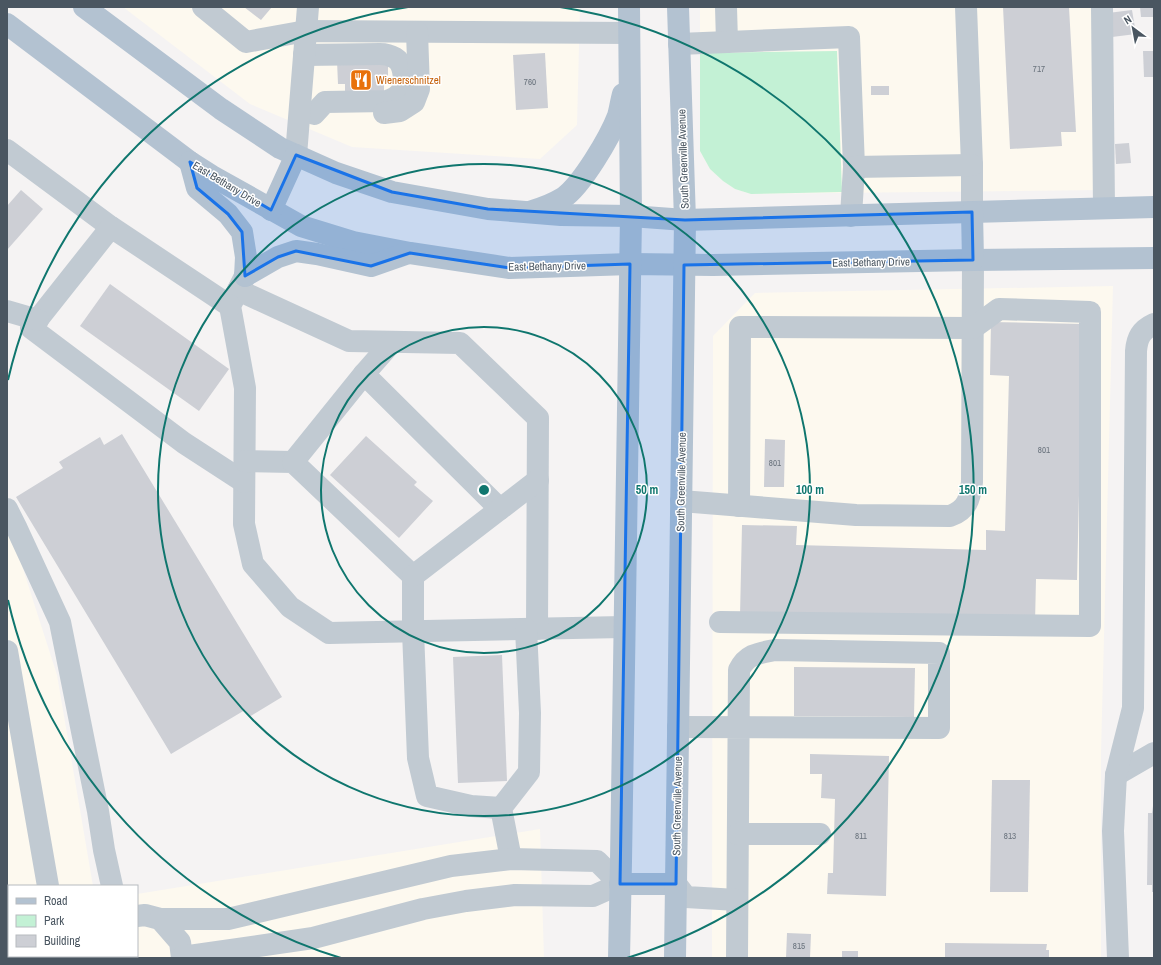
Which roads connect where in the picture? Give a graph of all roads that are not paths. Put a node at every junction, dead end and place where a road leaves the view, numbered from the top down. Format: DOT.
graph roads {
  1 [pos="84,7"];
  2 [pos="203,7"];
  3 [pos="308,7"];
  4 [pos="628,7"];
  5 [pos="678,7"];
  6 [pos="726,7"];
  7 [pos="966,7"];
  8 [pos="1102,7"];
  9 [pos="7,24"];
  10 [pos="306,31"];
  11 [pos="417,32"];
  12 [pos="629,33"];
  13 [pos="727,42"];
  14 [pos="679,44"];
  15 [pos="304,55"];
  16 [pos="630,64"];
  17 [pos="306,114"];
  18 [pos="7,150"];
  19 [pos="296,155"];
  20 [pos="190,162"];
  21 [pos="972,165"];
  22 [pos="854,167"];
  23 [pos="1154,207"];
  24 [pos="1104,208"];
  25 [pos="271,210"];
  26 [pos="529,212"];
  27 [pos="972,212"];
  28 [pos="631,216"];
  29 [pos="851,216"];
  30 [pos="685,220"];
  31 [pos="111,227"];
  32 [pos="410,253"];
  33 [pos="1154,258"];
  34 [pos="973,260"];
  35 [pos="630,264"];
  36 [pos="684,265"];
  37 [pos="238,291"];
  38 [pos="7,311"];
  39 [pos="38,320"];
  40 [pos="1154,324"];
  41 [pos="973,328"];
  42 [pos="392,342"];
  43 [pos="364,374"];
  44 [pos="293,462"];
  45 [pos="244,472"];
  46 [pos="538,480"];
  47 [pos="681,501"];
  48 [pos="739,506"];
  49 [pos="7,509"];
  50 [pos="500,509"];
  51 [pos="12,533"];
  52 [pos="413,576"];
  53 [pos="720,622"];
  54 [pos="624,627"];
  55 [pos="532,629"];
  56 [pos="413,631"];
  57 [pos="7,651"];
  58 [pos="678,727"];
  59 [pos="738,728"];
  60 [pos="1154,753"];
  61 [pos="1116,775"];
  62 [pos="501,808"];
  63 [pos="738,834"];
  64 [pos="820,834"];
  65 [pos="511,859"];
  66 [pos="620,884"];
  67 [pos="676,884"];
  68 [pos="48,885"];
  69 [pos="112,885"];
  70 [pos="737,900"];
  71 [pos="138,916"];
  72 [pos="160,919"];
  73 [pos="182,957"];
  74 [pos="619,958"];
  75 [pos="675,958"];
  76 [pos="737,958"];
  77 [pos="1118,958"];
  1 -- 19 [label="main road"];
  2 -- 10 [label="lane"];
  3 -- 10 [label="lane"];
  4 -- 12 [label="main road"];
  5 -- 14 [label="main road, South Greenville Avenue"];
  6 -- 13 [label="lane"];
  7 -- 21 [label="lane"];
  8 -- 24 [label="lane"];
  9 -- 20 [label="main road, East Bethany Drive"];
  10 -- 11 [label="lane"];
  10 -- 15 [label="lane"];
  11 -- 12 [label="lane"];
  11 -- 17 [label="lane"];
  12 -- 16 [label="main road"];
  13 -- 14 [label="lane"];
  13 -- 22 [label="lane"];
  14 -- 30 [label="main road, South Greenville Avenue"];
  15 -- 17 [label="lane"];
  15 -- 17 [label="lane"];
  16 -- 26 [label="main road"];
  16 -- 28 [label="main road"];
  17 -- 19 [label="lane"];
  18 -- 31 [label="lane"];
  19 -- 25 [label="main road"];
  19 -- 26 [label="main road"];
  20 -- 25 [label="main road, East Bethany Drive"];
  20 -- 37 [label="main road"];
  21 -- 22 [label="lane"];
  21 -- 27 [label="lane"];
  22 -- 29 [label="lane"];
  23 -- 24 [label="main road"];
  24 -- 27 [label="main road"];
  25 -- 32 [label="main road, East Bethany Drive"];
  26 -- 28 [label="main road"];
  27 -- 29 [label="main road"];
  27 -- 34 [label="main road"];
  28 -- 30 [label="main road"];
  28 -- 35 [label="main road"];
  29 -- 30 [label="main road"];
  30 -- 36 [label="main road, South Greenville Avenue"];
  31 -- 37 [label="lane"];
  31 -- 39 [label="lane"];
  32 -- 35 [label="main road, East Bethany Drive"];
  32 -- 37 [label="main road"];
  33 -- 34 [label="main road, East Bethany Drive"];
  34 -- 36 [label="main road, East Bethany Drive"];
  34 -- 41 [label="lane"];
  35 -- 36 [label="main road, East Bethany Drive"];
  35 -- 54 [label="main road"];
  36 -- 47 [label="main road, South Greenville Avenue"];
  37 -- 42 [label="lane"];
  37 -- 45 [label="lane"];
  38 -- 39 [label="lane"];
  39 -- 45 [label="lane"];
  40 -- 61 [label="lane"];
  41 -- 48 [label="lane"];
  41 -- 48 [label="lane"];
  41 -- 53 [label="lane"];
  42 -- 43 [label="lane"];
  42 -- 46 [label="lane"];
  43 -- 44 [label="lane"];
  43 -- 50 [label="lane"];
  44 -- 45 [label="lane"];
  44 -- 52 [label="lane"];
  45 -- 56 [label="lane"];
  46 -- 50 [label="lane"];
  46 -- 55 [label="lane"];
  47 -- 48 [label="lane"];
  47 -- 58 [label="main road, South Greenville Avenue"];
  49 -- 51 [label="lane"];
  50 -- 52 [label="lane"];
  51 -- 69 [label="lane"];
  52 -- 56 [label="lane"];
  54 -- 55 [label="lane"];
  54 -- 66 [label="main road"];
  55 -- 56 [label="lane"];
  55 -- 62 [label="lane"];
  56 -- 62 [label="lane"];
  57 -- 68 [label="lane"];
  58 -- 59 [label="lane"];
  58 -- 67 [label="main road, South Greenville Avenue"];
  59 -- 59 [label="lane"];
  59 -- 63 [label="lane"];
  60 -- 61 [label="lane"];
  61 -- 77 [label="lane"];
  62 -- 65 [label="lane"];
  63 -- 64 [label="lane"];
  63 -- 70 [label="lane"];
  65 -- 66 [label="lane"];
  65 -- 72 [label="lane"];
  66 -- 67 [label="main road"];
  66 -- 73 [label="lane"];
  66 -- 74 [label="main road"];
  67 -- 70 [label="lane"];
  67 -- 75 [label="main road, South Greenville Avenue"];
  70 -- 76 [label="lane"];
  71 -- 72 [label="lane"];
  72 -- 73 [label="lane"];
}
